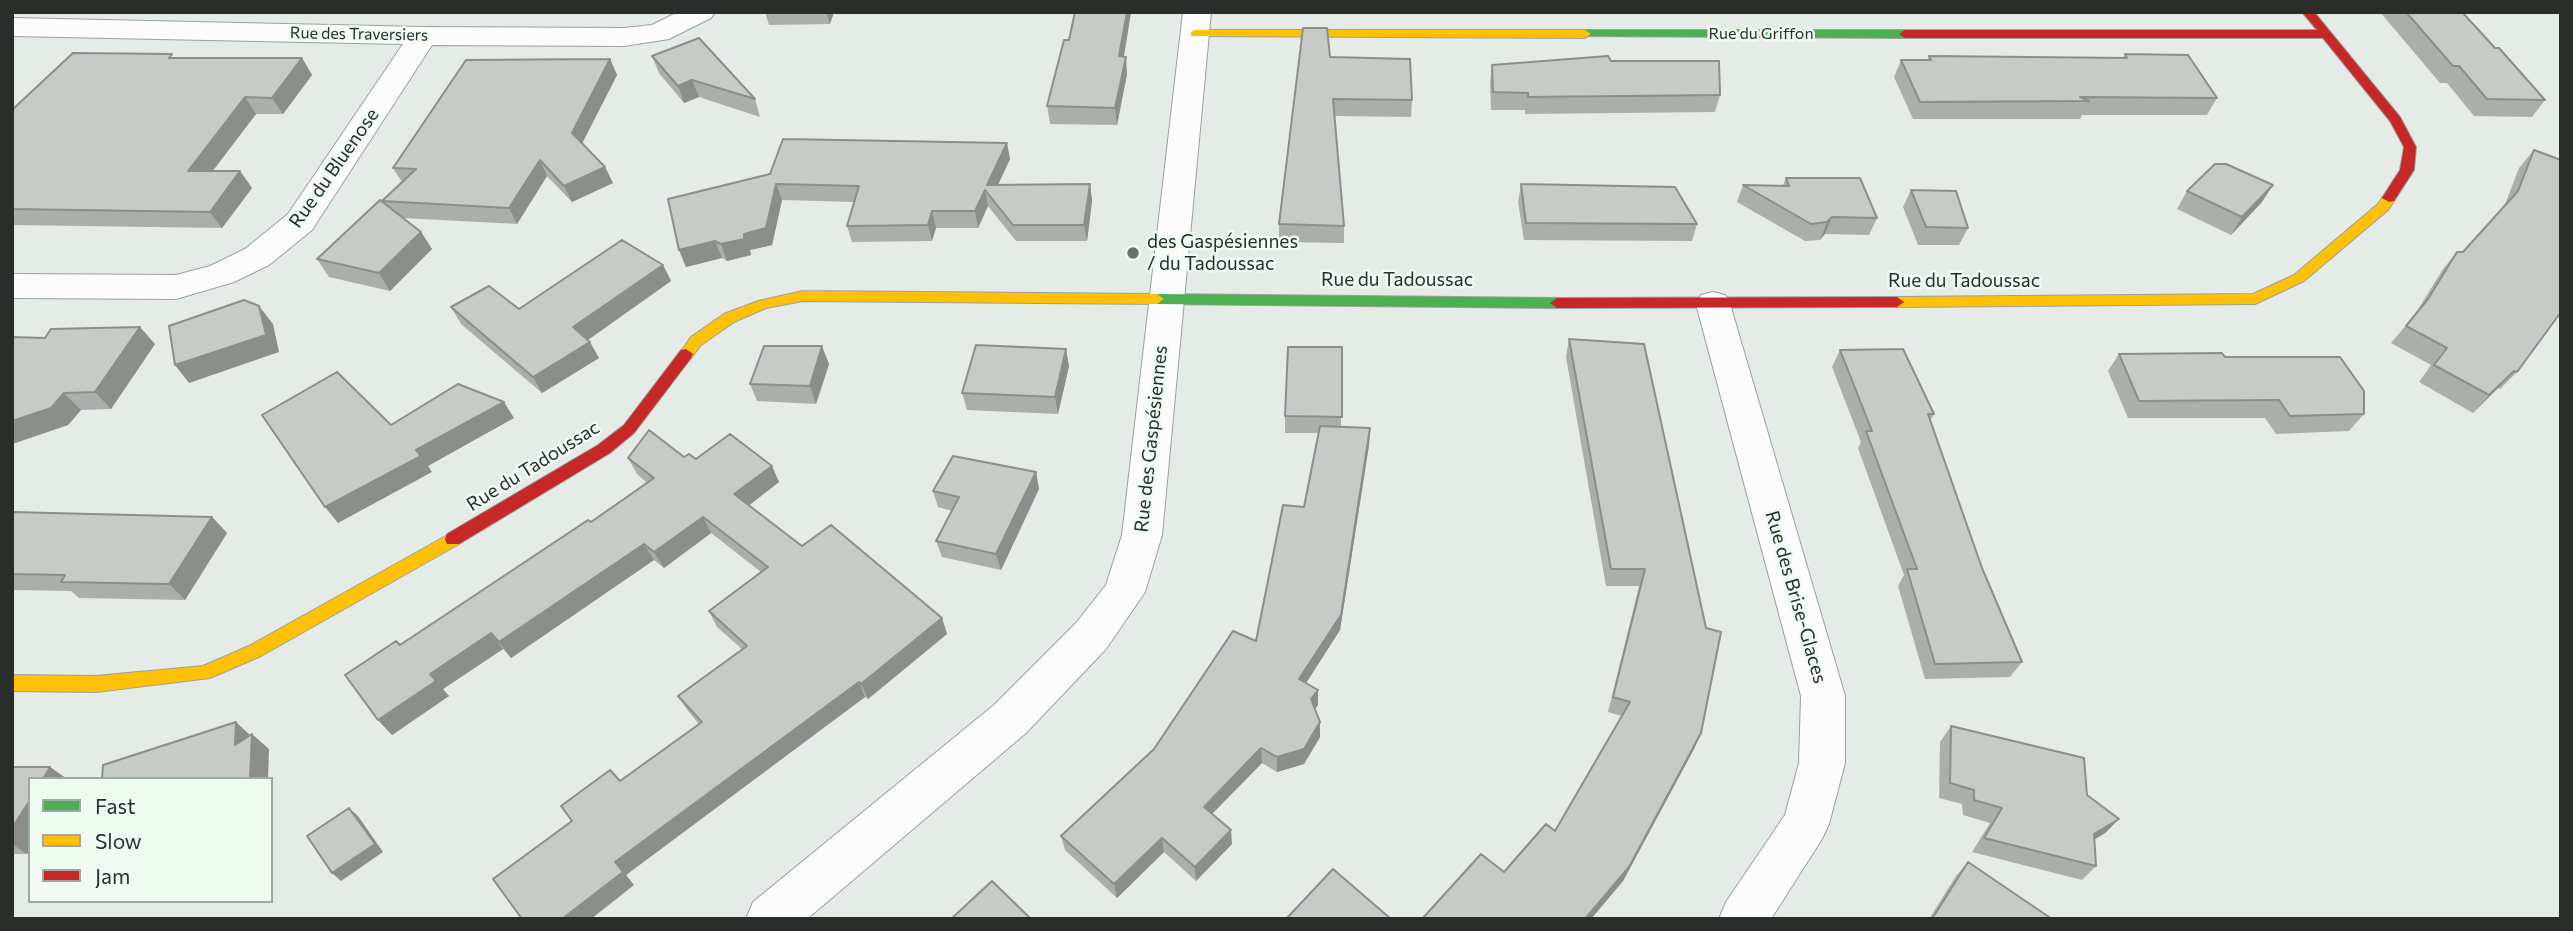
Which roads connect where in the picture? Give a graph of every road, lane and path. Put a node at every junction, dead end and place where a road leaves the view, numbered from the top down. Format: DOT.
graph roads {
  1 [pos="701,12"];
  2 [pos="2308,12"];
  3 [pos="1196,23"];
  4 [pos="12,27"];
  5 [pos="2326,34"];
  6 [pos="424,36"];
  7 [pos="12,286"];
  8 [pos="1166,300"];
  9 [pos="1713,304"];
  10 [pos="12,683"];
  11 [pos="770,919"];
  12 [pos="1743,919"];
  1 -- 6 [label="street, Rue des Traversiers"];
  2 -- 5 [label="street, Rue du Tadoussac"];
  3 -- 5 [label="street, Rue du Griffon"];
  3 -- 8 [label="street, Rue des Gaspésiennes"];
  4 -- 6 [label="street, Rue des Traversiers"];
  5 -- 9 [label="street, Rue du Tadoussac"];
  6 -- 7 [label="street, Rue du Bluenose"];
  8 -- 9 [label="street, Rue du Tadoussac"];
  8 -- 10 [label="street, Rue du Tadoussac"];
  8 -- 11 [label="street, Rue des Gaspésiennes"];
  9 -- 12 [label="street, Rue des Brise-Glaces"];
}
